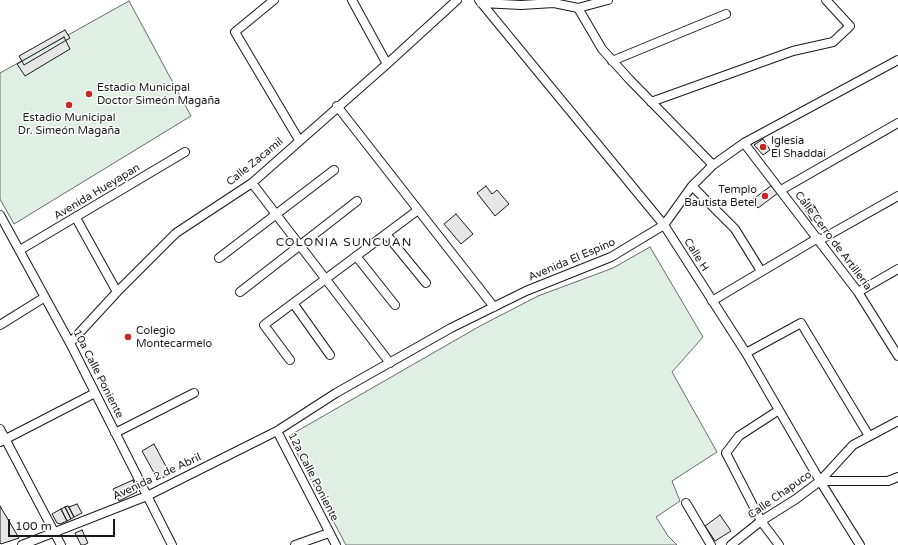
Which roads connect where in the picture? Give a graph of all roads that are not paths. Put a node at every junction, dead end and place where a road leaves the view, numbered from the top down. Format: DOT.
graph roads {
  1 [pos="274,0"];
  2 [pos="352,0"];
  3 [pos="457,0"];
  4 [pos="608,0"];
  5 [pos="826,0"];
  6 [pos="480,1"];
  7 [pos="578,8"];
  8 [pos="726,14"];
  9 [pos="612,60"];
  10 [pos="898,60"];
  11 [pos="387,64"];
  12 [pos="651,102"];
  13 [pos="337,106"];
  14 [pos="898,123"];
  15 [pos="299,140"];
  16 [pos="744,143"];
  17 [pos="185,152"];
  18 [pos="713,165"];
  19 [pos="334,170"];
  20 [pos="252,183"];
  21 [pos="692,186"];
  22 [pos="781,190"];
  23 [pos="898,196"];
  24 [pos="357,201"];
  25 [pos="418,210"];
  26 [pos="276,214"];
  27 [pos="0,215"];
  28 [pos="76,218"];
  29 [pos="664,225"];
  30 [pos="386,234"];
  31 [pos="819,239"];
  32 [pos="300,245"];
  33 [pos="20,250"];
  34 [pos="356,256"];
  35 [pos="219,258"];
  36 [pos="898,269"];
  37 [pos="761,271"];
  38 [pos="326,279"];
  39 [pos="426,283"];
  40 [pos="117,292"];
  41 [pos="240,292"];
  42 [pos="858,292"];
  43 [pos="45,297"];
  44 [pos="712,301"];
  45 [pos="294,303"];
  46 [pos="395,305"];
  47 [pos="494,308"];
  48 [pos="0,325"];
  49 [pos="895,342"];
  50 [pos="70,343"];
  51 [pos="746,353"];
  52 [pos="330,354"];
  53 [pos="898,356"];
  54 [pos="290,360"];
  55 [pos="390,363"];
  56 [pos="95,393"];
  57 [pos="194,393"];
  58 [pos="779,410"];
  59 [pos="898,421"];
  60 [pos="0,429"];
  61 [pos="277,431"];
  62 [pos="115,433"];
  63 [pos="869,436"];
  64 [pos="3,441"];
  65 [pos="898,477"];
  66 [pos="820,480"];
  67 [pos="147,496"];
  68 [pos="686,503"];
  69 [pos="761,520"];
  70 [pos="54,532"];
  71 [pos="329,533"];
  72 [pos="22,545"];
  73 [pos="61,545"];
  74 [pos="172,545"];
  75 [pos="295,545"];
  76 [pos="336,545"];
  77 [pos="711,545"];
  78 [pos="731,545"];
  79 [pos="779,545"];
  80 [pos="860,545"];
  1 -- 15 [label="street"];
  2 -- 11 [label="street"];
  3 -- 11 [label="street, Calle Zacamil"];
  4 -- 7 [label="street"];
  5 -- 12 [label="street"];
  6 -- 7 [label="street"];
  6 -- 29 [label="street, Calle H"];
  7 -- 9 [label="street"];
  8 -- 9 [label="street"];
  9 -- 12 [label="street"];
  10 -- 16 [label="street, Avenida El Espino"];
  11 -- 13 [label="street, Calle Zacamil"];
  12 -- 18 [label="street"];
  13 -- 15 [label="street, Calle Zacamil"];
  13 -- 25 [label="street"];
  14 -- 22 [label="street"];
  15 -- 20 [label="street, Calle Zacamil"];
  16 -- 18 [label="street, Avenida El Espino"];
  16 -- 22 [label="street, Calle Cerro de Artillería"];
  17 -- 28 [label="street, Avenida Hueyapan"];
  18 -- 21 [label="street, Avenida El Espino"];
  19 -- 26 [label="street"];
  20 -- 26 [label="street"];
  20 -- 40 [label="street, Calle Zacamil"];
  21 -- 29 [label="street, Avenida El Espino"];
  21 -- 37 [label="street"];
  22 -- 31 [label="street, Calle Cerro de Artillería"];
  23 -- 31 [label="street"];
  24 -- 32 [label="street"];
  25 -- 30 [label="street"];
  25 -- 47 [label="street"];
  26 -- 32 [label="street"];
  26 -- 35 [label="street"];
  27 -- 33 [label="street, 10a Calle Poniente"];
  28 -- 33 [label="street, Avenida Hueyapan"];
  28 -- 40 [label="street"];
  29 -- 44 [label="street, Calle H"];
  29 -- 47 [label="street, Avenida El Espino"];
  30 -- 34 [label="street"];
  30 -- 39 [label="street"];
  31 -- 37 [label="street"];
  31 -- 42 [label="street, Calle Cerro de Artillería"];
  32 -- 38 [label="street"];
  32 -- 41 [label="street"];
  33 -- 43 [label="street, 10a Calle Poniente"];
  34 -- 38 [label="street"];
  34 -- 46 [label="street"];
  36 -- 42 [label="street"];
  37 -- 44 [label="street"];
  38 -- 45 [label="street"];
  38 -- 55 [label="street"];
  40 -- 50 [label="street, Calle Zacamil"];
  42 -- 49 [label="street, Calle Cerro de Artillería"];
  43 -- 48 [label="street"];
  43 -- 50 [label="street, 10a Calle Poniente"];
  44 -- 51 [label="street, Calle H"];
  45 -- 52 [label="street"];
  45 -- 54 [label="street"];
  47 -- 55 [label="street, Avenida El Espino"];
  49 -- 53 [label="street, Calle Cerro de Artillería"];
  50 -- 56 [label="street, 10a Calle Poniente"];
  51 -- 58 [label="street, Calle H"];
  51 -- 63 [label="street"];
  55 -- 61 [label="street, Avenida El Espino"];
  56 -- 62 [label="street, 10a Calle Poniente"];
  56 -- 64 [label="street"];
  57 -- 62 [label="street"];
  58 -- 66 [label="street, Calle H"];
  58 -- 69 [label="street"];
  59 -- 63 [label="street, Calle Chapuco"];
  60 -- 64 [label="street"];
  61 -- 67 [label="street, Avenida 2 de Abril"];
  61 -- 71 [label="street, 12a Calle Poniente"];
  62 -- 67 [label="street, 10a Calle Poniente"];
  63 -- 66 [label="street, Calle Chapuco"];
  64 -- 70 [label="street"];
  65 -- 66 [label="street"];
  66 -- 69 [label="street, Calle Chapuco"];
  66 -- 80 [label="street, Calle H"];
  67 -- 70 [label="street, Avenida 2 de Abril"];
  67 -- 74 [label="street, 10a Calle Poniente"];
  68 -- 77 [label="street"];
  69 -- 78 [label="street, Calle Chapuco"];
  69 -- 79 [label="street"];
  70 -- 72 [label="street, Avenida 2 de Abril"];
  70 -- 73 [label="street"];
  71 -- 75 [label="street"];
  71 -- 76 [label="street, 12a Calle Poniente"];
}
